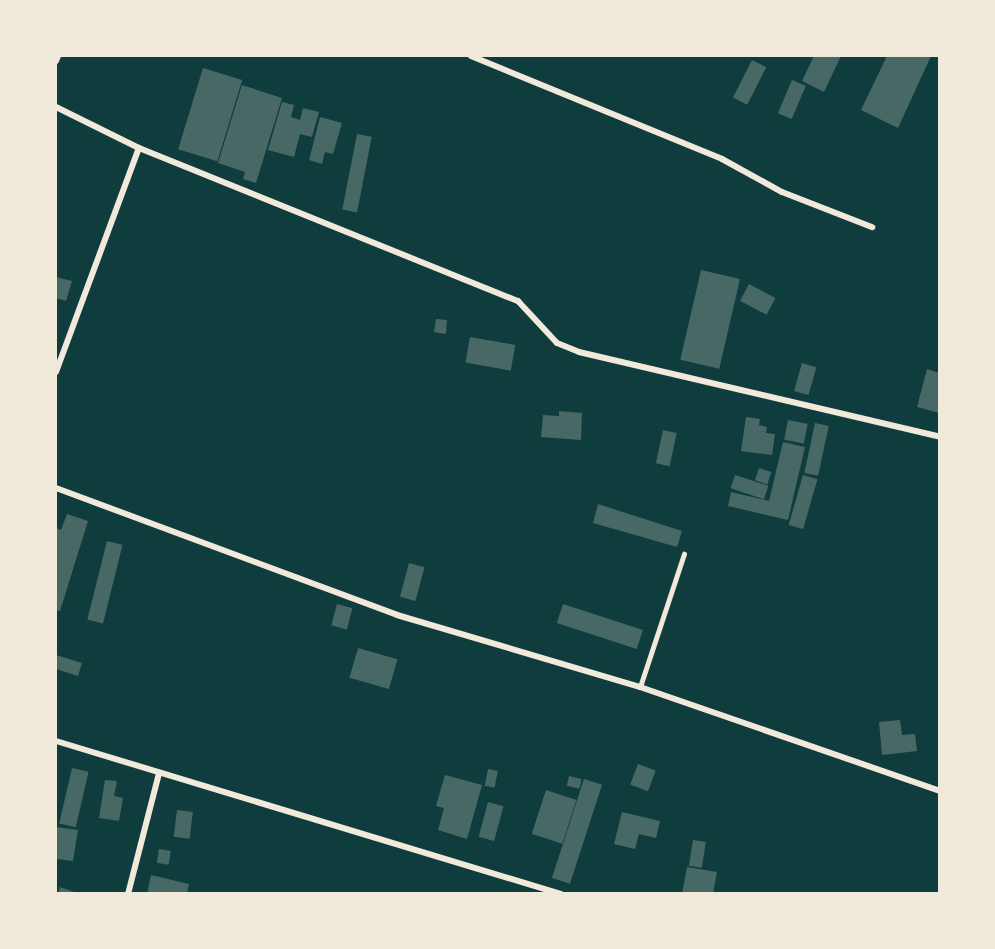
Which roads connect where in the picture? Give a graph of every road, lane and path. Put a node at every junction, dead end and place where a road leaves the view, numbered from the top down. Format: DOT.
graph roads {
  1 [pos="58,56"];
  2 [pos="471,56"];
  3 [pos="56,61"];
  4 [pos="56,107"];
  5 [pos="139,148"];
  6 [pos="872,227"];
  7 [pos="56,372"];
  8 [pos="939,437"];
  9 [pos="56,488"];
  10 [pos="684,554"];
  11 [pos="639,687"];
  12 [pos="56,741"];
  13 [pos="159,773"];
  14 [pos="939,791"];
  15 [pos="128,894"];
  16 [pos="561,894"];
  1 -- 3 [label="street"];
  2 -- 6 [label="street"];
  4 -- 5 [label="street"];
  5 -- 7 [label="street"];
  5 -- 8 [label="street"];
  9 -- 11 [label="street"];
  10 -- 11 [label="lane"];
  11 -- 14 [label="street"];
  12 -- 13 [label="street"];
  13 -- 15 [label="street"];
  13 -- 16 [label="street"];
}
